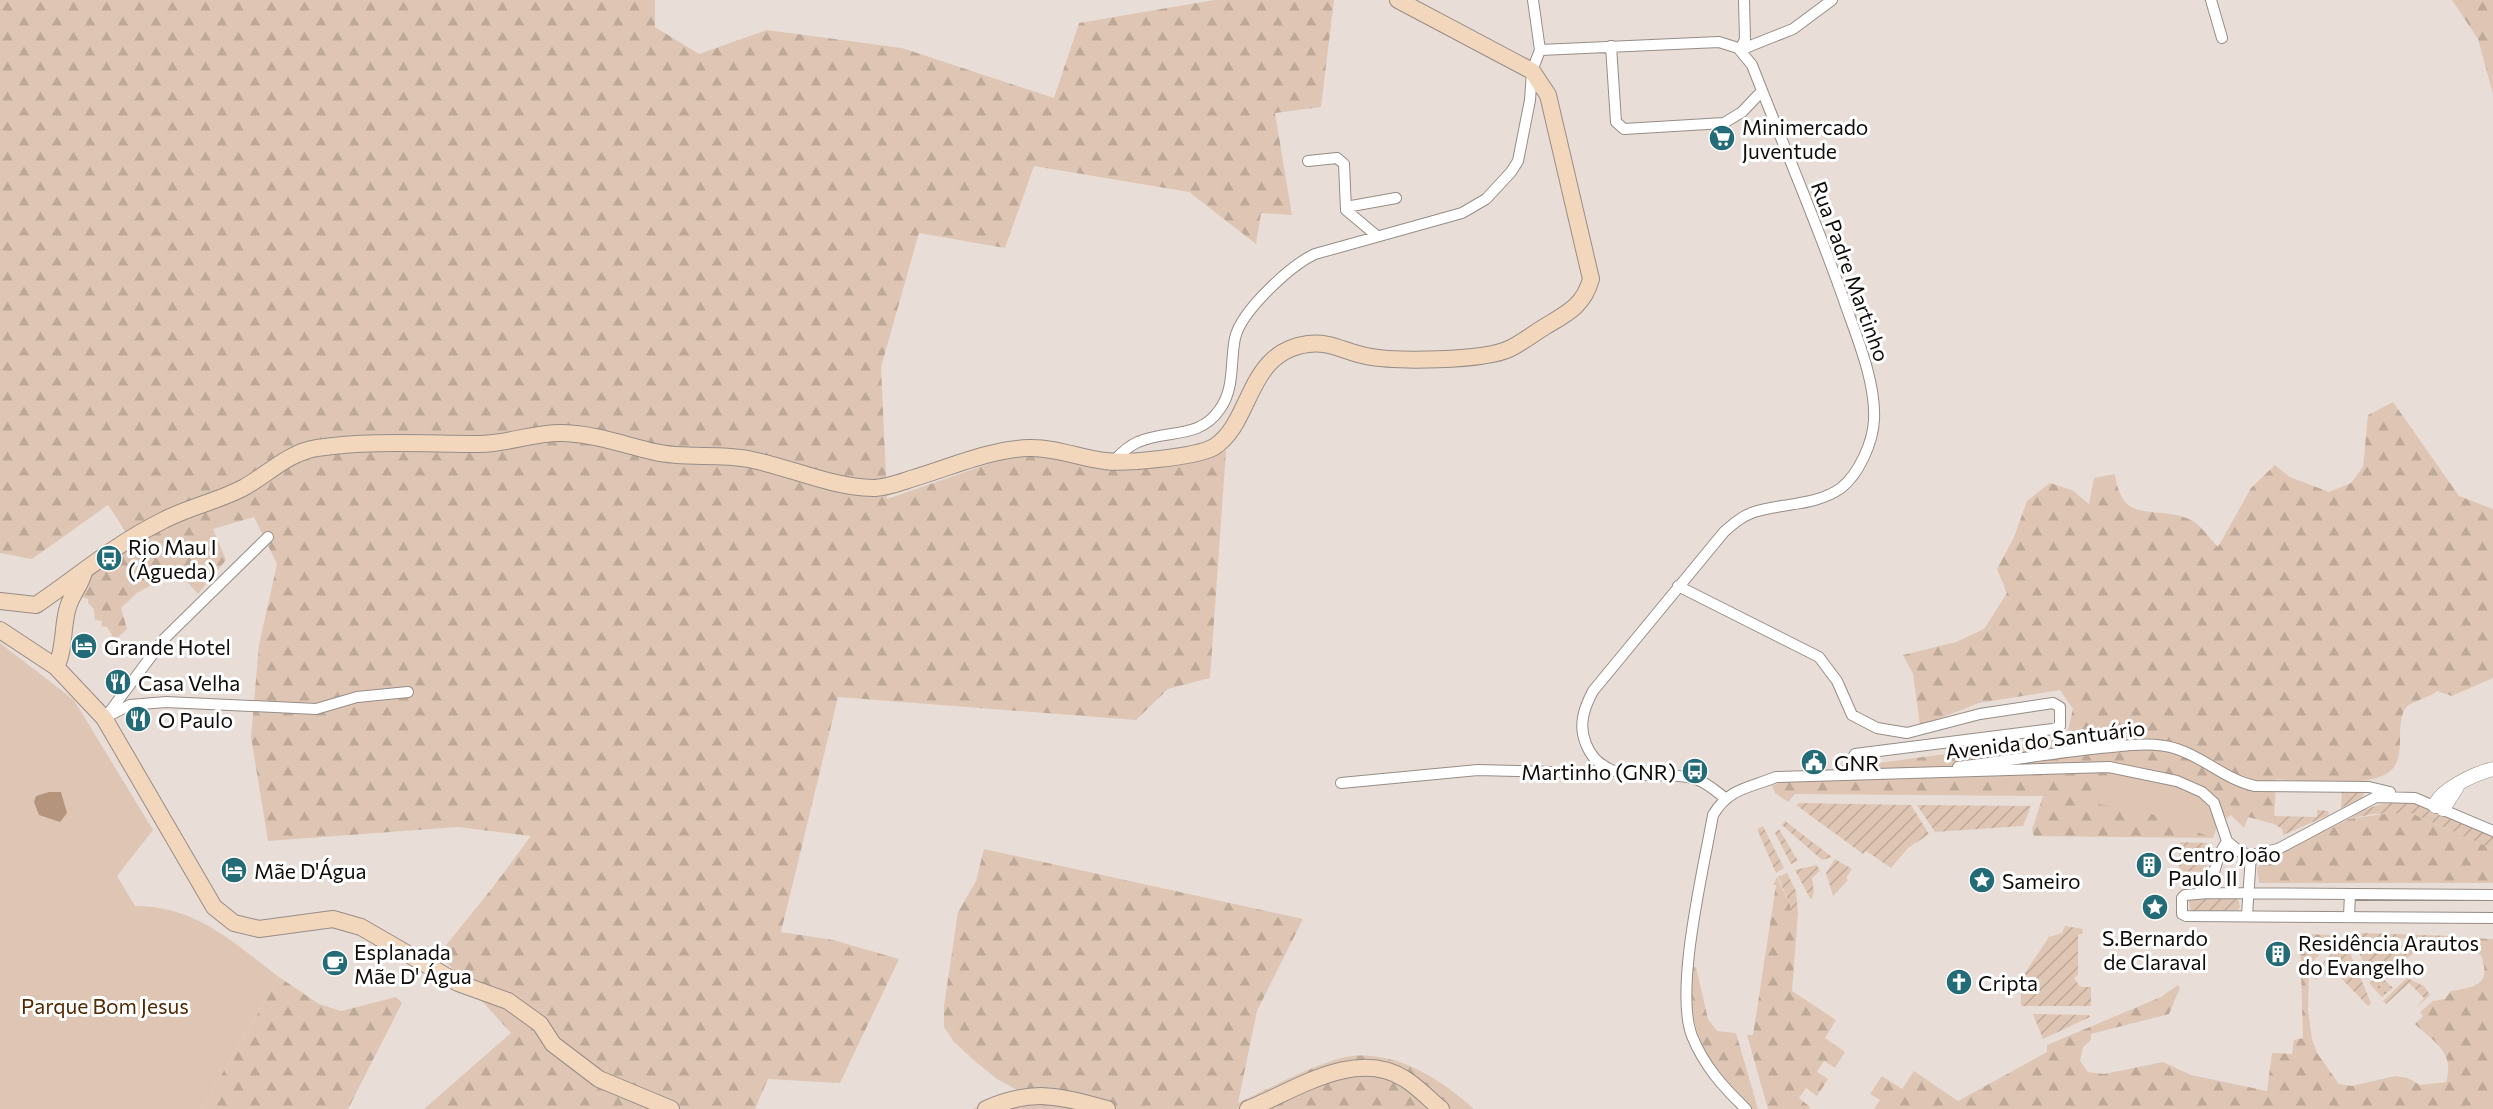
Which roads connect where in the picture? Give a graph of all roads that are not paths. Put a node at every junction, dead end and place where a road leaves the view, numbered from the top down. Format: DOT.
graph roads {
  1 [pos="1398,0"];
  2 [pos="1533,0"];
  3 [pos="1744,0"];
  4 [pos="1832,0"];
  5 [pos="2211,0"];
  6 [pos="2222,38"];
  7 [pos="1611,46"];
  8 [pos="1540,50"];
  9 [pos="1740,50"];
  10 [pos="1532,71"];
  11 [pos="1762,91"];
  12 [pos="1308,161"];
  13 [pos="1396,198"];
  14 [pos="1346,207"];
  15 [pos="1377,236"];
  16 [pos="1112,463"];
  17 [pos="267,537"];
  18 [pos="86,567"];
  19 [pos="1678,586"];
  20 [pos="0,600"];
  21 [pos="0,630"];
  22 [pos="56,667"];
  23 [pos="408,692"];
  24 [pos="104,718"];
  25 [pos="1603,765"];
  26 [pos="2493,769"];
  27 [pos="1845,774"];
  28 [pos="1926,774"];
  29 [pos="1341,783"];
  30 [pos="2410,797"];
  31 [pos="1725,798"];
  32 [pos="2439,808"];
  33 [pos="2493,831"];
  34 [pos="2228,841"];
  35 [pos="2252,855"];
  36 [pos="2208,893"];
  37 [pos="2249,893"];
  38 [pos="2350,894"];
  39 [pos="2493,895"];
  40 [pos="2247,915"];
  41 [pos="2349,916"];
  42 [pos="2493,918"];
  43 [pos="671,1109"];
  44 [pos="986,1109"];
  45 [pos="1107,1109"];
  46 [pos="1248,1109"];
  47 [pos="1441,1109"];
  48 [pos="1746,1109"];
  1 -- 10 [label="main road"];
  2 -- 8 [label="street"];
  3 -- 9 [label="street"];
  4 -- 9 [label="street"];
  5 -- 6 [label="street"];
  7 -- 8 [label="street"];
  7 -- 9 [label="street"];
  7 -- 11 [label="street"];
  8 -- 10 [label="street"];
  9 -- 11 [label="street, Rua Padre Martinho"];
  10 -- 15 [label="street"];
  10 -- 16 [label="main road"];
  11 -- 19 [label="street, Rua Padre Martinho"];
  12 -- 14 [label="street"];
  13 -- 14 [label="street"];
  14 -- 15 [label="street"];
  15 -- 16 [label="street"];
  16 -- 18 [label="main road"];
  17 -- 24 [label="street"];
  18 -- 20 [label="main road"];
  18 -- 22 [label="main road"];
  19 -- 25 [label="street, Rua Padre Martinho"];
  19 -- 27 [label="street"];
  21 -- 22 [label="main road"];
  22 -- 24 [label="main road"];
  23 -- 24 [label="street"];
  24 -- 43 [label="main road"];
  25 -- 29 [label="street"];
  25 -- 31 [label="street"];
  26 -- 32 [label="street"];
  27 -- 28 [label="street, Avenida do Santuário"];
  27 -- 31 [label="street, Avenida do Santuário"];
  28 -- 30 [label="street, Avenida do Santuário"];
  28 -- 34 [label="street, Avenida do Santuário"];
  30 -- 32 [label="street, Avenida do Santuário"];
  30 -- 35 [label="street, Avenida do Santuário"];
  31 -- 48 [label="street"];
  32 -- 33 [label="street, Avenida do Santuário"];
  34 -- 35 [label="street"];
  34 -- 36 [label="street"];
  35 -- 37 [label="street"];
  36 -- 37 [label="street"];
  36 -- 40 [label="street"];
  37 -- 38 [label="street"];
  37 -- 40 [label="street"];
  38 -- 39 [label="street"];
  38 -- 41 [label="street"];
  40 -- 41 [label="street"];
  41 -- 42 [label="street"];
  44 -- 45 [label="main road"];
  46 -- 47 [label="main road"];
}
